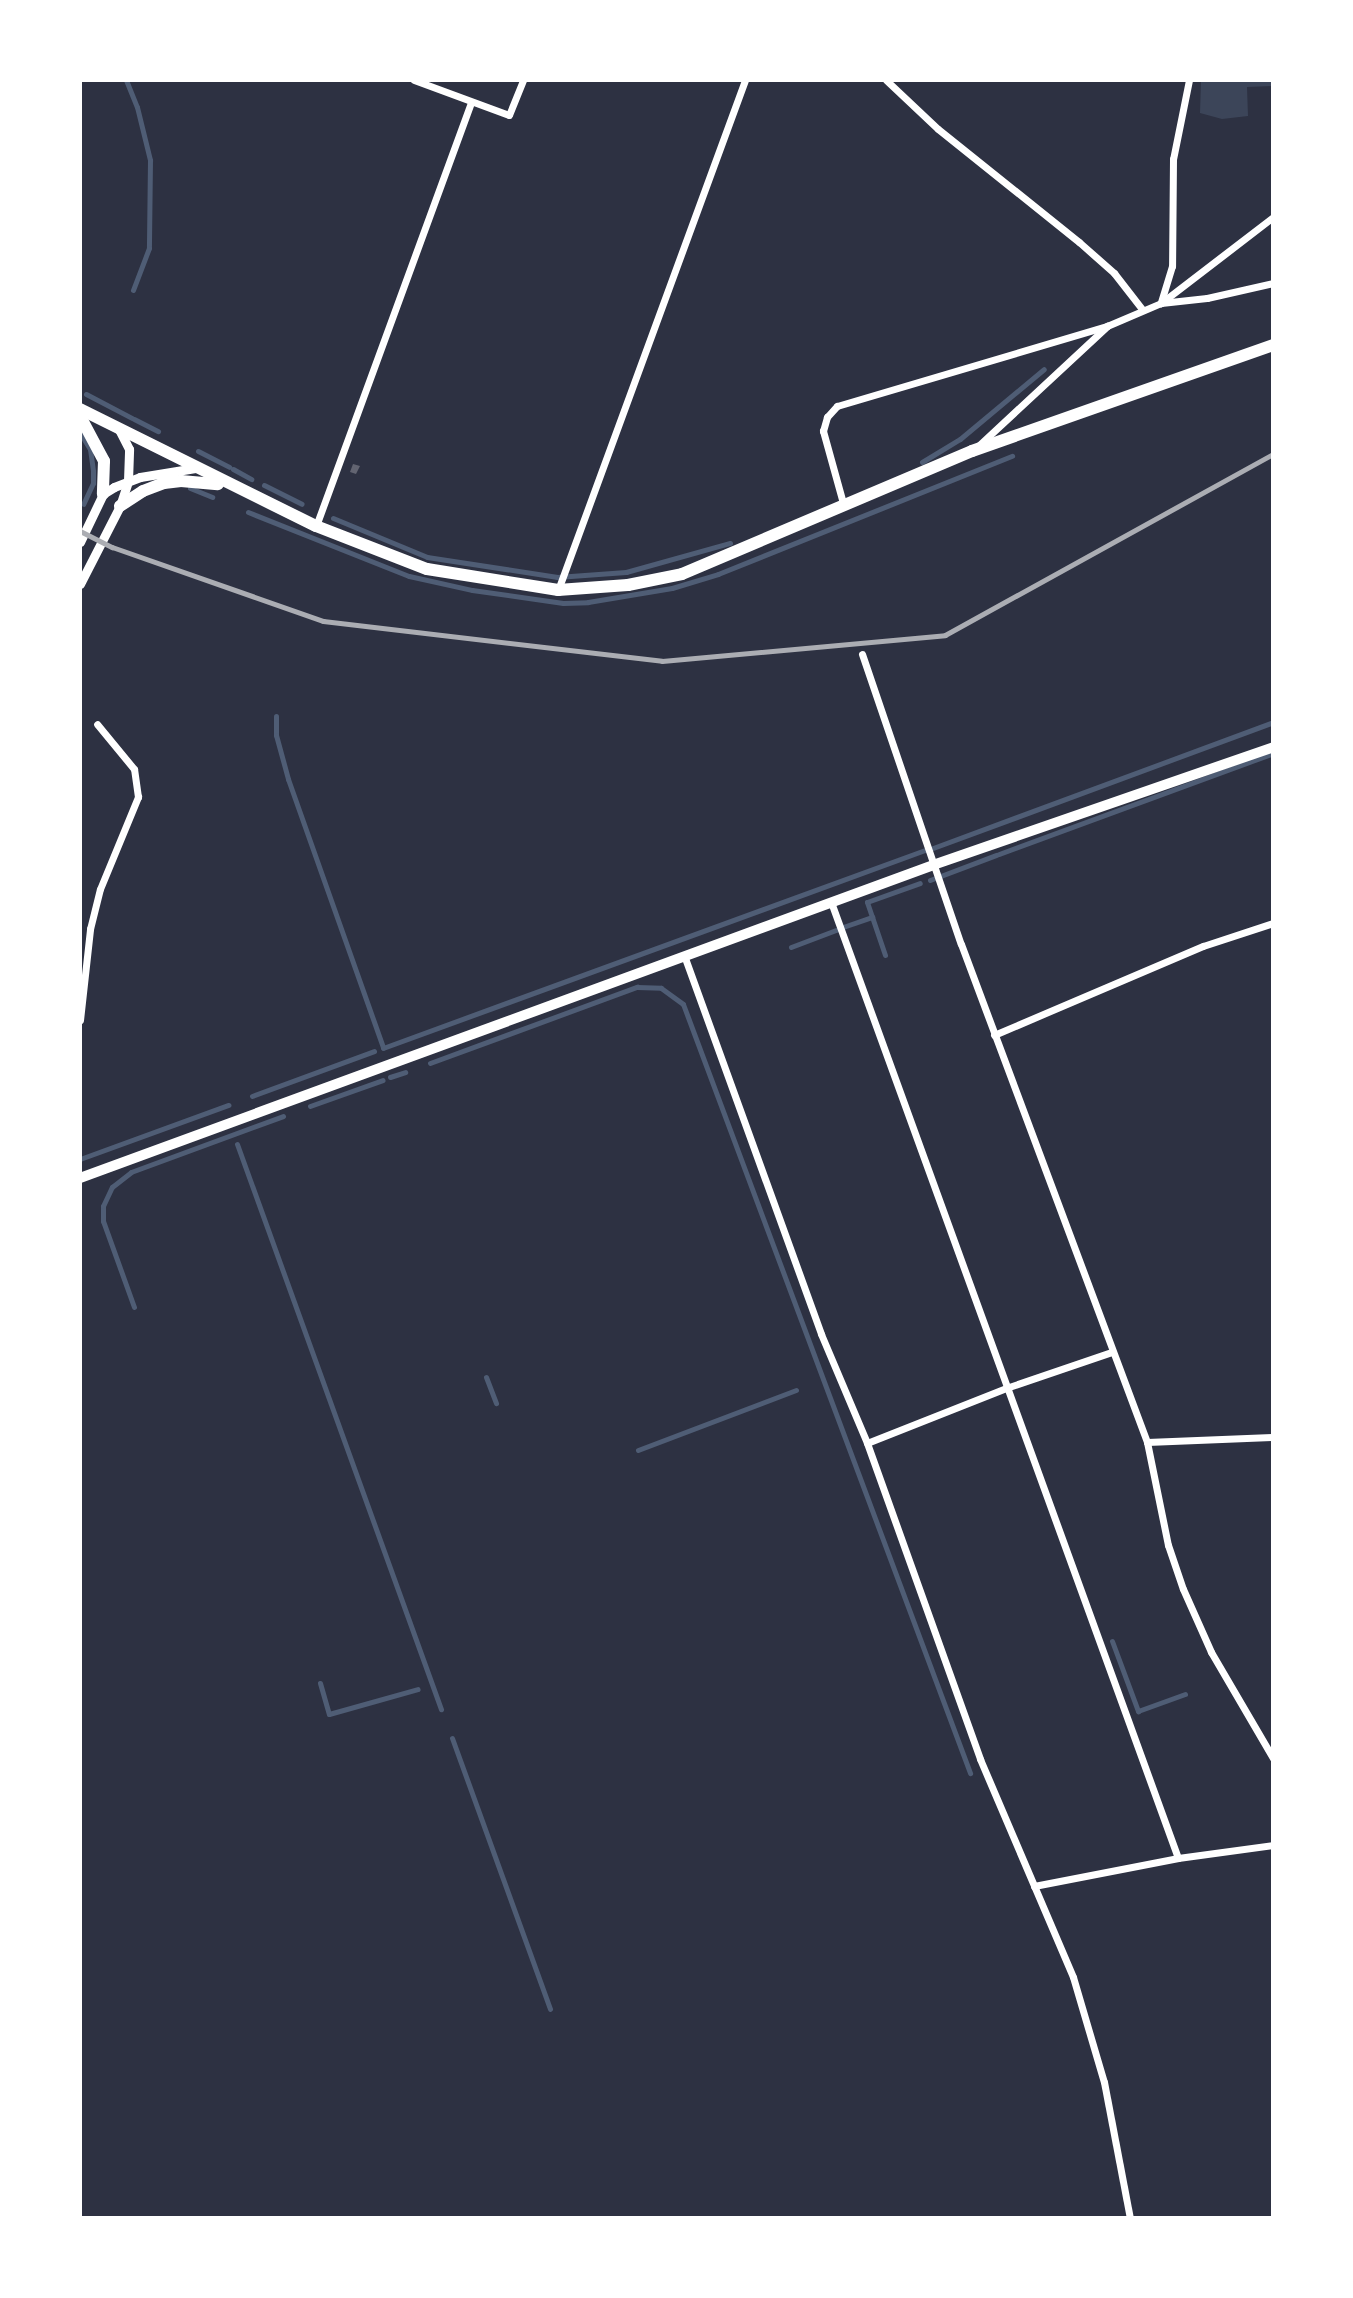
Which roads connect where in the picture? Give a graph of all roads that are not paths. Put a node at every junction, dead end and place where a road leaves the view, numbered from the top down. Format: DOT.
graph roads {
  1 [pos="414,80"];
  2 [pos="523,80"];
  3 [pos="745,80"];
  4 [pos="886,80"];
  5 [pos="1189,80"];
  6 [pos="471,102"];
  7 [pos="1273,217"];
  8 [pos="1273,283"];
  9 [pos="1161,303"];
  10 [pos="1142,309"];
  11 [pos="1107,326"];
  12 [pos="1273,345"];
  13 [pos="80,409"];
  14 [pos="80,416"];
  15 [pos="119,429"];
  16 [pos="972,451"];
  17 [pos="195,468"];
  18 [pos="128,481"];
  19 [pos="232,486"];
  20 [pos="103,494"];
  21 [pos="843,503"];
  22 [pos="120,506"];
  23 [pos="316,526"];
  24 [pos="80,542"];
  25 [pos="80,584"];
  26 [pos="558,590"];
  27 [pos="862,654"];
  28 [pos="97,724"];
  29 [pos="1273,747"];
  30 [pos="936,864"];
  31 [pos="831,902"];
  32 [pos="1273,923"];
  33 [pos="685,958"];
  34 [pos="80,1020"];
  35 [pos="994,1035"];
  36 [pos="80,1178"];
  37 [pos="1112,1352"];
  38 [pos="1006,1388"];
  39 [pos="1273,1437"];
  40 [pos="1147,1442"];
  41 [pos="867,1443"];
  42 [pos="1273,1758"];
  43 [pos="1273,1845"];
  44 [pos="1178,1858"];
  45 [pos="1034,1886"];
  46 [pos="1130,2218"];
  1 -- 6 [label="street"];
  2 -- 6 [label="street"];
  3 -- 26 [label="street"];
  4 -- 10 [label="street"];
  5 -- 9 [label="street"];
  6 -- 23 [label="street"];
  7 -- 9 [label="street"];
  8 -- 9 [label="street"];
  9 -- 10 [label="street"];
  10 -- 11 [label="street"];
  11 -- 16 [label="street"];
  11 -- 21 [label="street"];
  12 -- 16 [label="main road"];
  13 -- 15 [label="main road"];
  14 -- 20 [label="main road"];
  15 -- 17 [label="main road"];
  15 -- 18 [label="street"];
  16 -- 21 [label="main road"];
  17 -- 18 [label="street"];
  17 -- 19 [label="main road"];
  18 -- 20 [label="street"];
  18 -- 22 [label="street"];
  19 -- 22 [label="main road"];
  19 -- 23 [label="main road"];
  20 -- 24 [label="street"];
  21 -- 26 [label="main road"];
  22 -- 25 [label="street"];
  23 -- 26 [label="main road"];
  27 -- 30 [label="street"];
  28 -- 34 [label="street"];
  29 -- 30 [label="main road"];
  30 -- 31 [label="main road"];
  30 -- 35 [label="street"];
  31 -- 33 [label="main road"];
  31 -- 38 [label="street"];
  32 -- 35 [label="street"];
  33 -- 36 [label="main road"];
  33 -- 41 [label="street"];
  35 -- 37 [label="street"];
  37 -- 38 [label="street"];
  37 -- 40 [label="street"];
  38 -- 41 [label="street"];
  38 -- 44 [label="street"];
  39 -- 40 [label="street"];
  40 -- 42 [label="street"];
  41 -- 45 [label="street"];
  43 -- 44 [label="street"];
  44 -- 45 [label="street"];
  45 -- 46 [label="street"];
}
